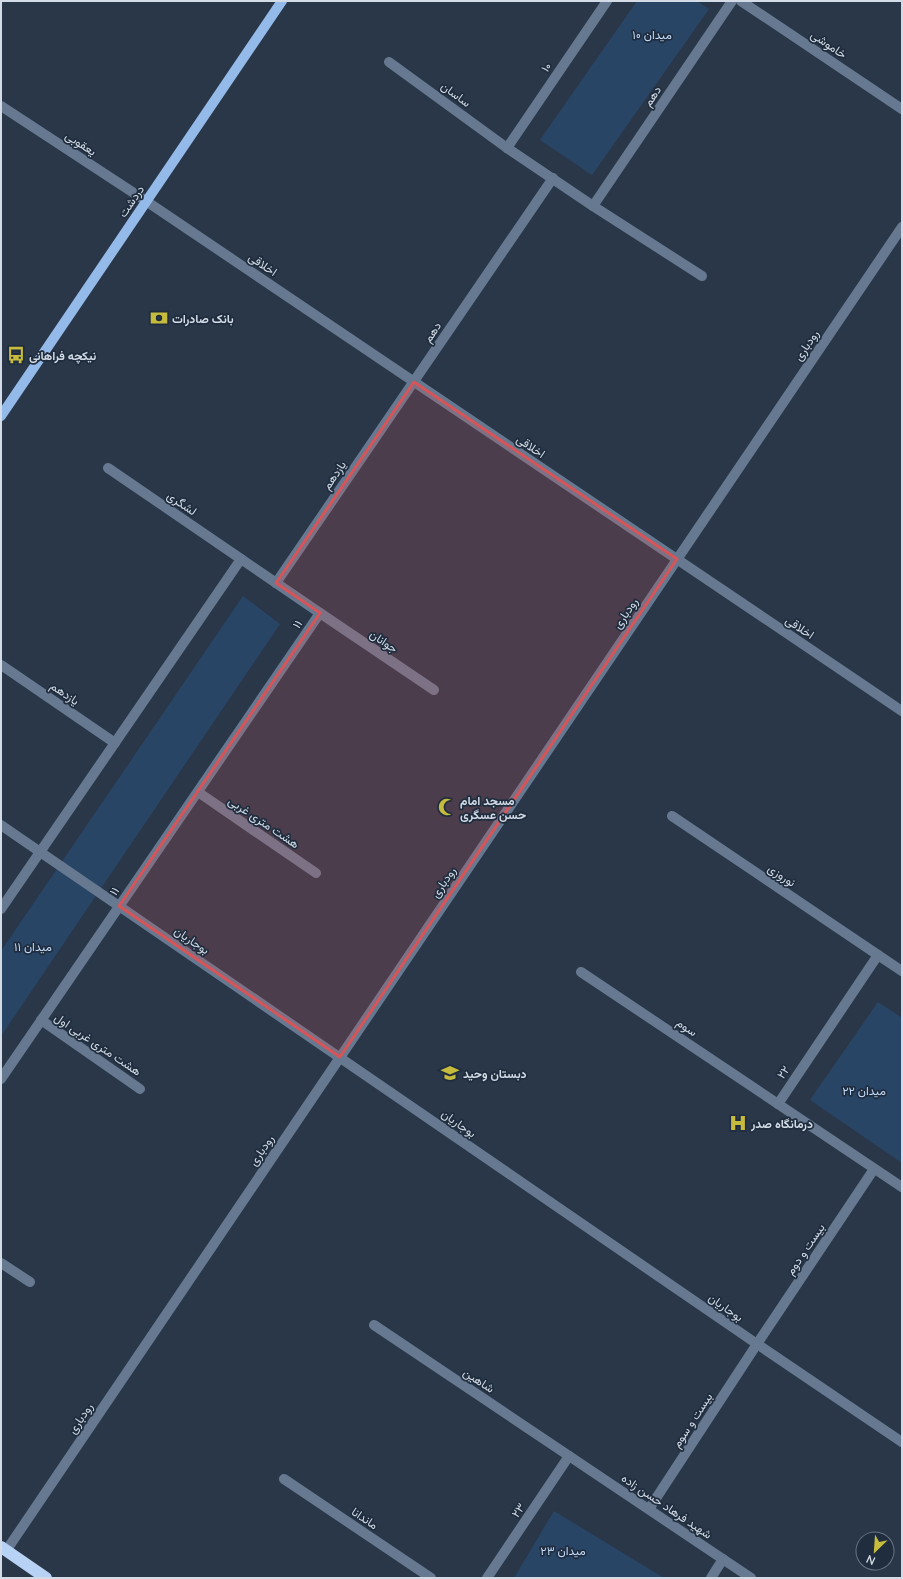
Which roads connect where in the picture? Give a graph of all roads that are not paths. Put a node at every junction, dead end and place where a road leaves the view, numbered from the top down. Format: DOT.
graph roads {
  1 [pos="282,1"];
  2 [pos="607,1"];
  3 [pos="732,1"];
  4 [pos="741,1"];
  5 [pos="389,62"];
  6 [pos="1,106"];
  7 [pos="902,109"];
  8 [pos="507,148"];
  9 [pos="553,178"];
  10 [pos="146,202"];
  11 [pos="593,206"];
  12 [pos="902,227"];
  13 [pos="702,276"];
  14 [pos="414,382"];
  15 [pos="1,416"];
  16 [pos="108,468"];
  17 [pos="241,559"];
  18 [pos="677,559"];
  19 [pos="276,583"];
  20 [pos="320,613"];
  21 [pos="1,665"];
  22 [pos="434,690"];
  23 [pos="902,711"];
  24 [pos="115,743"];
  25 [pos="198,792"];
  26 [pos="672,816"];
  27 [pos="1,825"];
  28 [pos="40,852"];
  29 [pos="316,873"];
  30 [pos="119,906"];
  31 [pos="1,909"];
  32 [pos="878,955"];
  33 [pos="902,971"];
  34 [pos="581,972"];
  35 [pos="41,1020"];
  36 [pos="340,1057"];
  37 [pos="1,1079"];
  38 [pos="140,1088"];
  39 [pos="778,1104"];
  40 [pos="874,1169"];
  41 [pos="902,1187"];
  42 [pos="1,1263"];
  43 [pos="30,1282"];
  44 [pos="374,1325"];
  45 [pos="757,1344"];
  46 [pos="902,1442"];
  47 [pos="569,1456"];
  48 [pos="284,1479"];
  49 [pos="649,1509"];
  50 [pos="3,1549"];
  51 [pos="723,1559"];
  52 [pos="46,1578"];
  53 [pos="431,1578"];
  54 [pos="487,1578"];
  55 [pos="711,1578"];
  56 [pos="751,1578"];
  1 -- 10 [label="main road, دردشت"];
  2 -- 8 [label="street, ۱۰"];
  3 -- 11 [label="street, دهم"];
  4 -- 7 [label="street, خاموشی"];
  5 -- 8 [label="street, ساسان"];
  6 -- 10 [label="street, یعقوبی"];
  8 -- 9 [label="street, ساسان"];
  9 -- 11 [label="street, ساسان"];
  9 -- 14 [label="street, دهم"];
  10 -- 14 [label="street, اخلاقی"];
  10 -- 15 [label="main road, دردشت"];
  11 -- 13 [label="street"];
  12 -- 18 [label="street, رودباری"];
  14 -- 18 [label="street, اخلاقی"];
  14 -- 19 [label="street, یازدهم"];
  16 -- 17 [label="street, لشگری"];
  17 -- 19 [label="street"];
  17 -- 24 [label="street"];
  18 -- 23 [label="street, اخلاقی"];
  18 -- 36 [label="street, رودباری"];
  19 -- 20 [label="street"];
  20 -- 22 [label="street, جوانان"];
  20 -- 25 [label="street, ۱۱"];
  21 -- 24 [label="street, یازدهم"];
  24 -- 28 [label="street"];
  25 -- 29 [label="street, هشت متری غربی"];
  25 -- 30 [label="street, ۱۱"];
  26 -- 32 [label="street, نوروزی"];
  27 -- 28 [label="street, بوجاریان"];
  28 -- 30 [label="street, بوجاریان"];
  28 -- 31 [label="street"];
  30 -- 35 [label="street, ۱۱"];
  30 -- 36 [label="street, بوجاریان"];
  32 -- 33 [label="street"];
  32 -- 39 [label="street, ۲۲"];
  34 -- 39 [label="street, سوم"];
  35 -- 37 [label="street, ۱۱"];
  35 -- 38 [label="street, هشت متری غربی اول"];
  36 -- 45 [label="street, بوجاریان"];
  36 -- 50 [label="street, رودباری"];
  39 -- 40 [label="street"];
  40 -- 41 [label="street"];
  40 -- 45 [label="street, بیست و دوم"];
  42 -- 43 [label="street"];
  44 -- 47 [label="street, شاهین"];
  45 -- 46 [label="street, بوجاریان"];
  45 -- 49 [label="street, بیست و سوم"];
  47 -- 49 [label="street, شهید فرهاد حسن زاده"];
  47 -- 54 [label="street, ۲۳"];
  48 -- 53 [label="street, ماندانا"];
  49 -- 51 [label="street, شهید فرهاد حسن زاده"];
  50 -- 52 [label="highway"];
  51 -- 55 [label="street"];
  51 -- 56 [label="street, شهید فرهاد حسن زاده"];
}
